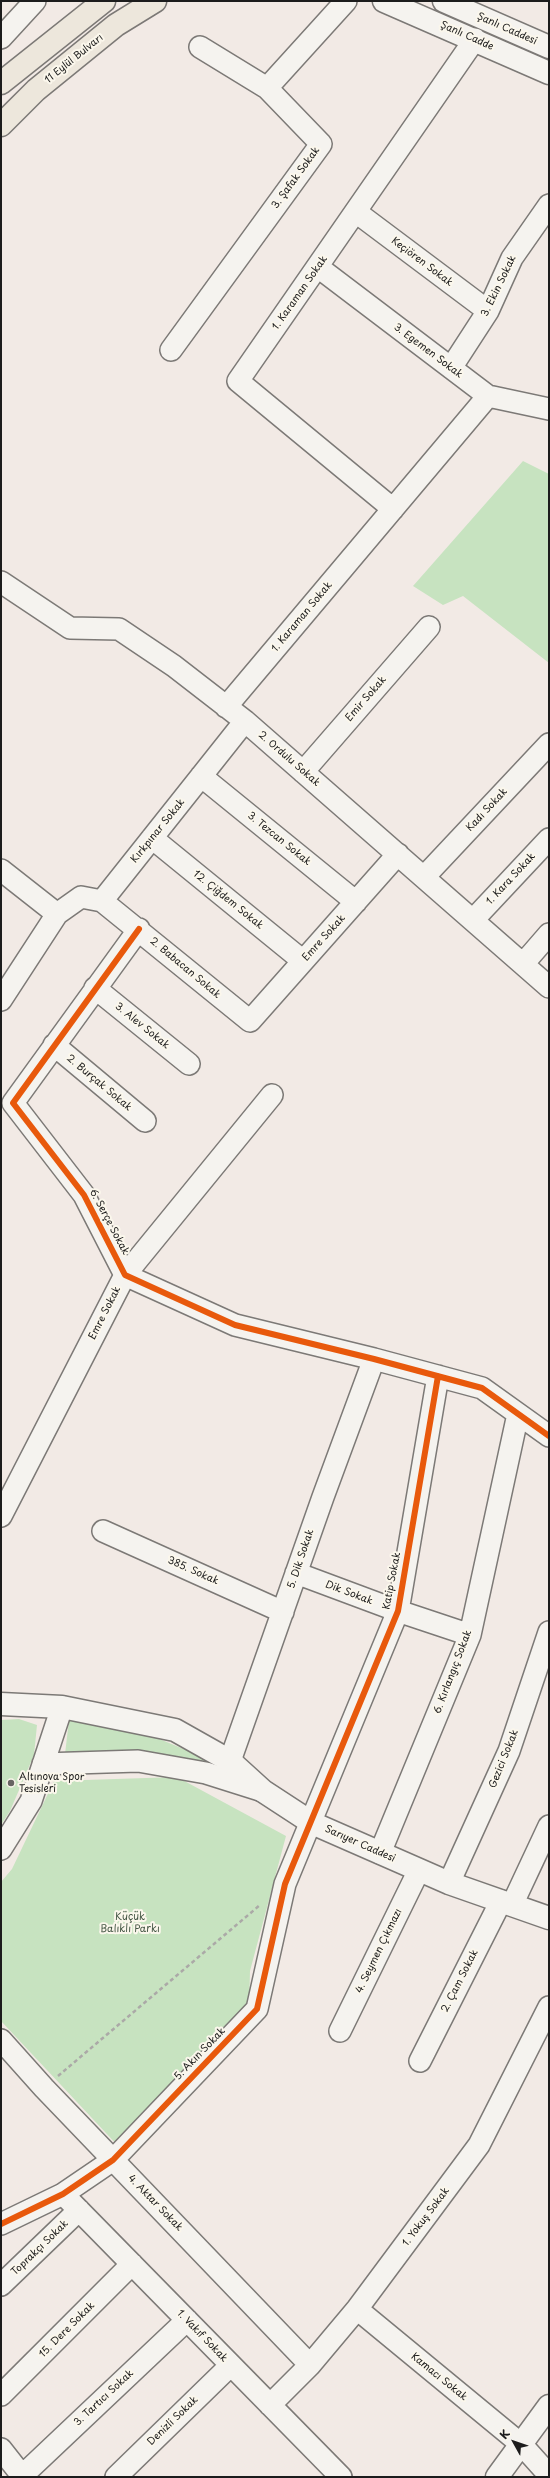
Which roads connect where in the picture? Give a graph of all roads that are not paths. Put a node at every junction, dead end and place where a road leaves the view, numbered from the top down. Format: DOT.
graph roads {
  1 [pos="35,1"];
  2 [pos="104,1"];
  3 [pos="155,1"];
  4 [pos="346,1"];
  5 [pos="384,1"];
  6 [pos="444,1"];
  7 [pos="1,38"];
  8 [pos="475,40"];
  9 [pos="200,46"];
  10 [pos="549,47"];
  11 [pos="549,73"];
  12 [pos="1,83"];
  13 [pos="267,88"];
  14 [pos="1,125"];
  15 [pos="549,205"];
  16 [pos="356,212"];
  17 [pos="318,268"];
  18 [pos="488,312"];
  19 [pos="171,350"];
  20 [pos="451,368"];
  21 [pos="488,396"];
  22 [pos="549,409"];
  23 [pos="393,509"];
  24 [pos="1,582"];
  25 [pos="429,627"];
  26 [pos="226,706"];
  27 [pos="245,721"];
  28 [pos="549,744"];
  29 [pos="303,772"];
  30 [pos="202,776"];
  31 [pos="152,838"];
  32 [pos="549,839"];
  33 [pos="398,854"];
  34 [pos="2,874"];
  35 [pos="425,876"];
  36 [pos="102,901"];
  37 [pos="356,902"];
  38 [pos="57,914"];
  39 [pos="473,920"];
  40 [pos="138,929"];
  41 [pos="549,934"];
  42 [pos="303,961"];
  43 [pos="523,964"];
  44 [pos="95,988"];
  45 [pos="549,988"];
  46 [pos="1,1000"];
  47 [pos="250,1022"];
  48 [pos="54,1045"];
  49 [pos="189,1064"];
  50 [pos="272,1095"];
  51 [pos="145,1121"];
  52 [pos="125,1275"];
  53 [pos="374,1359"];
  54 [pos="438,1376"];
  55 [pos="518,1414"];
  56 [pos="549,1436"];
  57 [pos="1,1516"];
  58 [pos="103,1531"];
  59 [pos="296,1573"];
  60 [pos="283,1612"];
  61 [pos="398,1612"];
  62 [pos="549,1632"];
  63 [pos="470,1635"];
  64 [pos="1,1704"];
  65 [pos="62,1707"];
  66 [pos="230,1762"];
  67 [pos="43,1764"];
  68 [pos="263,1791"];
  69 [pos="312,1823"];
  70 [pos="549,1826"];
  71 [pos="1,1849"];
  72 [pos="380,1853"];
  73 [pos="419,1870"];
  74 [pos="449,1883"];
  75 [pos="506,1903"];
  76 [pos="549,1918"];
  77 [pos="549,2007"];
  78 [pos="340,2031"];
  79 [pos="1,2040"];
  80 [pos="420,2061"];
  81 [pos="113,2160"];
  82 [pos="63,2194"];
  83 [pos="79,2210"];
  84 [pos="1,2224"];
  85 [pos="132,2264"];
  86 [pos="1,2285"];
  87 [pos="357,2309"];
  88 [pos="187,2320"];
  89 [pos="231,2365"];
  90 [pos="310,2365"];
  91 [pos="1,2395"];
  92 [pos="270,2405"];
  93 [pos="549,2406"];
  94 [pos="522,2445"];
  95 [pos="1,2449"];
  96 [pos="549,2475"];
  97 [pos="22,2476"];
  98 [pos="116,2477"];
  99 [pos="341,2477"];
  100 [pos="497,2477"];
  1 -- 7 [label="street"];
  2 -- 12 [label="main road"];
  3 -- 14 [label="main road, 11 Eylül Bulvarı"];
  4 -- 13 [label="street"];
  5 -- 8 [label="street, Şanlı Cadde"];
  6 -- 10 [label="street, Şanlı Caddesi"];
  8 -- 11 [label="street, Şanlı Cadde"];
  8 -- 16 [label="street, 1. Karaman Sokak"];
  9 -- 13 [label="street"];
  13 -- 19 [label="street, 3. Şafak Sokak"];
  15 -- 18 [label="street, 3. Ekin Sokak"];
  16 -- 17 [label="street, 1. Karaman Sokak"];
  16 -- 18 [label="street, Keçiören Sokak"];
  17 -- 20 [label="street, 3. Egemen Sokak"];
  17 -- 23 [label="street, 1. Karaman Sokak"];
  18 -- 20 [label="street, 3. Ekin Sokak"];
  20 -- 21 [label="street, 3. Egemen Sokak"];
  21 -- 22 [label="street, 3. Egemen Sokak"];
  21 -- 23 [label="street, 1. Karaman Sokak"];
  23 -- 26 [label="street, 1. Karaman Sokak"];
  24 -- 26 [label="street, 2. Ordulu Sokak"];
  25 -- 29 [label="street, Emir Sokak"];
  26 -- 27 [label="street, 2. Ordulu Sokak"];
  27 -- 29 [label="street, 2. Ordulu Sokak"];
  27 -- 30 [label="street, Kırkpınar Sokak"];
  28 -- 35 [label="street, Kadı Sokak"];
  29 -- 33 [label="street, 2. Ordulu Sokak"];
  30 -- 31 [label="street, Kırkpınar Sokak"];
  30 -- 37 [label="street, 3. Tezcan Sokak"];
  31 -- 36 [label="street, Kırkpınar Sokak"];
  31 -- 42 [label="street, 12. Çiğdem Sokak"];
  32 -- 39 [label="street, 1. Kara Sokak"];
  33 -- 35 [label="street, 2. Ordulu Sokak"];
  33 -- 37 [label="street, Emre Sokak"];
  34 -- 38 [label="street"];
  35 -- 39 [label="street, 2. Ordulu Sokak"];
  36 -- 38 [label="street"];
  36 -- 40 [label="street, 2. Babacan Sokak"];
  37 -- 42 [label="street, Emre Sokak"];
  38 -- 46 [label="street"];
  39 -- 43 [label="street, 2. Ordulu Sokak"];
  40 -- 44 [label="street, 6. Serçe Sokak"];
  40 -- 47 [label="street, 2. Babacan Sokak"];
  41 -- 43 [label="street"];
  42 -- 47 [label="street, Emre Sokak"];
  43 -- 45 [label="street, 2. Ordulu Sokak"];
  44 -- 48 [label="street, 6. Serçe Sokak"];
  44 -- 49 [label="street, 3. Alev Sokak"];
  48 -- 51 [label="street, 2. Burçak Sokak"];
  48 -- 52 [label="street, 6. Serçe Sokak"];
  50 -- 52 [label="street, Emre Sokak"];
  52 -- 53 [label="street"];
  52 -- 57 [label="street, Emre Sokak"];
  53 -- 54 [label="street"];
  53 -- 59 [label="street, 5. Dik Sokak"];
  54 -- 55 [label="street"];
  54 -- 61 [label="street, Katip Sokak"];
  55 -- 56 [label="street"];
  55 -- 63 [label="street, 6. Kırlangıç Sokak"];
  58 -- 60 [label="street, 385. Sokak"];
  59 -- 60 [label="street, 5. Dik Sokak"];
  59 -- 61 [label="street, Dik Sokak"];
  60 -- 66 [label="street, 5. Dik Sokak"];
  61 -- 63 [label="street, Dik Sokak"];
  61 -- 69 [label="street, Katip Sokak"];
  62 -- 74 [label="street, Gezici Sokak"];
  63 -- 72 [label="street, 6. Kırlangıç Sokak"];
  64 -- 65 [label="street, Sarıyer Caddesi"];
  65 -- 66 [label="street, Sarıyer Caddesi"];
  65 -- 67 [label="street"];
  66 -- 68 [label="street, Sarıyer Caddesi"];
  67 -- 68 [label="street"];
  67 -- 71 [label="street"];
  68 -- 69 [label="street, Sarıyer Caddesi"];
  69 -- 72 [label="street, Sarıyer Caddesi"];
  69 -- 81 [label="street, 5. Akın Sokak"];
  70 -- 75 [label="street, 2. Çam Sokak"];
  72 -- 73 [label="street, Sarıyer Caddesi"];
  73 -- 74 [label="street, Sarıyer Caddesi"];
  73 -- 78 [label="street, 4. Seymen Çıkmazı"];
  74 -- 75 [label="street, Sarıyer Caddesi"];
  75 -- 76 [label="street, Sarıyer Caddesi"];
  75 -- 80 [label="street, 2. Çam Sokak"];
  77 -- 87 [label="street, 1. Yokuş Sokak"];
  79 -- 81 [label="street, 4. Aktar Sokak"];
  81 -- 82 [label="street, 5. Akın Sokak"];
  81 -- 90 [label="street, 4. Aktar Sokak"];
  82 -- 83 [label="street, 1. Vakıf Sokak"];
  82 -- 84 [label="street, 5. Akın Sokak"];
  83 -- 85 [label="street, 1. Vakıf Sokak"];
  83 -- 86 [label="street, Toprakçı Sokak"];
  85 -- 88 [label="street, 1. Vakıf Sokak"];
  85 -- 91 [label="street, 15. Dere Sokak"];
  87 -- 90 [label="street, 1. Yokuş Sokak"];
  87 -- 94 [label="street, Kamacı Sokak"];
  88 -- 89 [label="street, 1. Vakıf Sokak"];
  88 -- 97 [label="street, 3. Tartıcı Sokak"];
  89 -- 92 [label="street, 1. Vakıf Sokak"];
  89 -- 98 [label="street, Denizli Sokak"];
  90 -- 92 [label="street, 1. Yokuş Sokak"];
  92 -- 99 [label="street, 1. Vakıf Sokak"];
  93 -- 94 [label="street"];
  94 -- 96 [label="street, Kamacı Sokak"];
  94 -- 100 [label="street"];
  95 -- 97 [label="street"];
}
